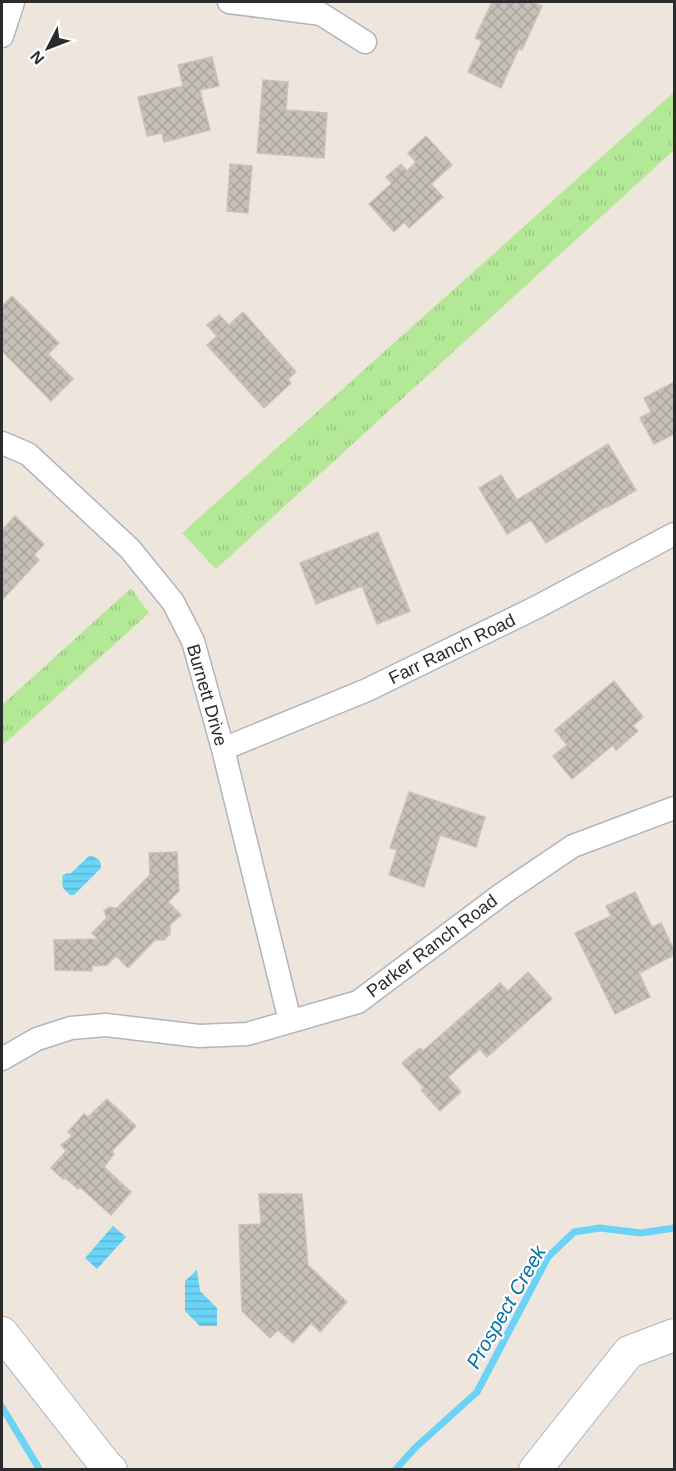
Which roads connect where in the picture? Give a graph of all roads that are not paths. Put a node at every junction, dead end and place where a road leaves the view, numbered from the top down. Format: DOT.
graph roads {
  1 [pos="14,2"];
  2 [pos="230,2"];
  3 [pos="2,36"];
  4 [pos="365,42"];
  5 [pos="2,443"];
  6 [pos="675,534"];
  7 [pos="223,748"];
  8 [pos="675,808"];
  9 [pos="290,1021"];
  10 [pos="2,1059"];
  11 [pos="2,1333"];
  12 [pos="675,1335"];
  13 [pos="111,1470"];
  14 [pos="535,1470"];
  1 -- 3 [label="street"];
  2 -- 4 [label="street"];
  5 -- 7 [label="street, Burnett Drive"];
  6 -- 7 [label="street, Farr Ranch Road"];
  7 -- 9 [label="street, Burnett Drive"];
  8 -- 9 [label="street, Parker Ranch Road"];
  9 -- 10 [label="street, Parker Ranch Road"];
  11 -- 13 [label="street"];
  12 -- 14 [label="street"];
}
